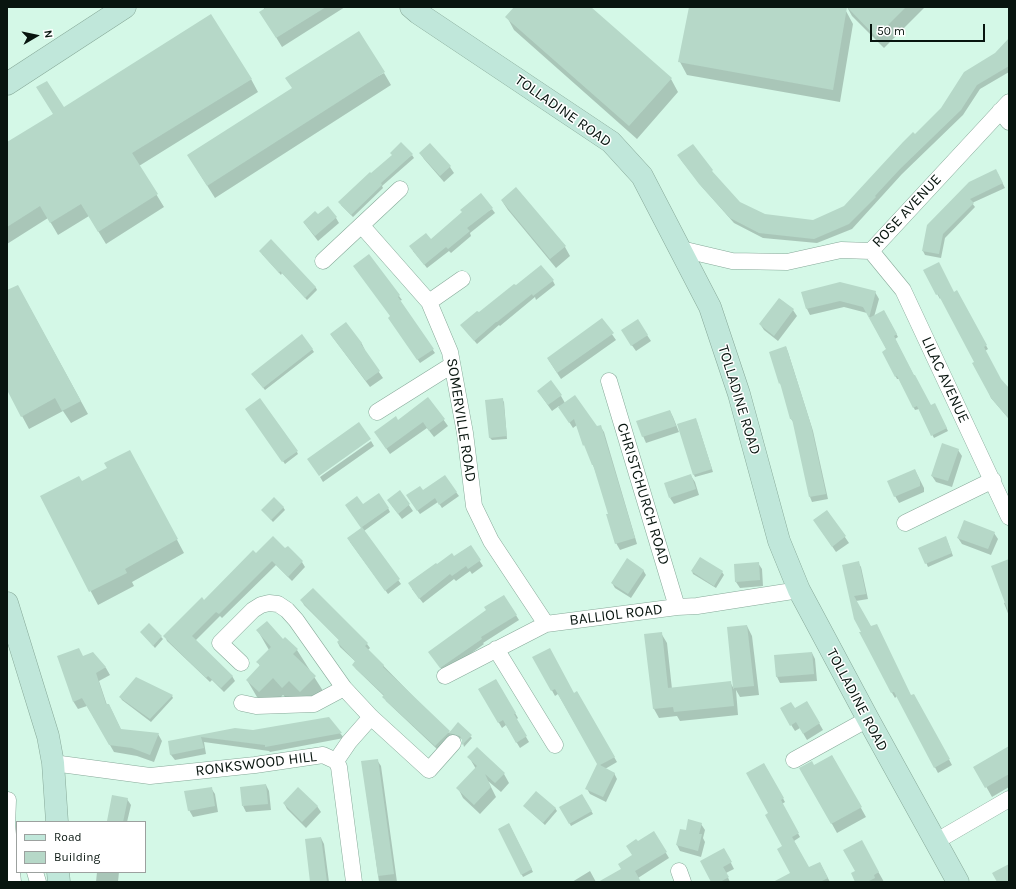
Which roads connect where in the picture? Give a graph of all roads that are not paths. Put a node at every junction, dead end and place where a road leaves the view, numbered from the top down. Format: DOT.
graph roads {
  1 [pos="125,7"];
  2 [pos="411,7"];
  3 [pos="7,84"];
  4 [pos="1006,112"];
  5 [pos="400,189"];
  6 [pos="362,226"];
  7 [pos="681,249"];
  8 [pos="871,251"];
  9 [pos="323,262"];
  10 [pos="462,279"];
  11 [pos="430,302"];
  12 [pos="452,365"];
  13 [pos="609,381"];
  14 [pos="377,412"];
  15 [pos="993,480"];
  16 [pos="1009,517"];
  17 [pos="905,523"];
  18 [pos="799,590"];
  19 [pos="7,603"];
  20 [pos="677,607"];
  21 [pos="546,624"];
  22 [pos="496,649"];
  23 [pos="241,662"];
  24 [pos="445,676"];
  25 [pos="344,688"];
  26 [pos="242,703"];
  27 [pos="370,717"];
  28 [pos="868,720"];
  29 [pos="453,742"];
  30 [pos="555,745"];
  31 [pos="336,760"];
  32 [pos="794,760"];
  33 [pos="54,763"];
  34 [pos="8,799"];
  35 [pos="1009,799"];
  36 [pos="16,821"];
  37 [pos="57,821"];
  38 [pos="935,842"];
  39 [pos="13,882"];
  40 [pos="354,882"];
  41 [pos="958,882"];
  1 -- 3 [label="main road"];
  2 -- 7 [label="main road, TOLLADINE ROAD"];
  4 -- 8 [label="street, ROSE AVENUE"];
  5 -- 6 [label="street"];
  6 -- 9 [label="street"];
  6 -- 11 [label="street, SOMERVILLE ROAD"];
  7 -- 8 [label="street, ROSE AVENUE"];
  7 -- 18 [label="main road, TOLLADINE ROAD"];
  8 -- 15 [label="street, LILAC AVENUE"];
  10 -- 11 [label="street"];
  11 -- 12 [label="street, SOMERVILLE ROAD"];
  12 -- 14 [label="street"];
  12 -- 21 [label="street, SOMERVILLE ROAD"];
  13 -- 20 [label="street, CHRISTCHURCH ROAD"];
  15 -- 16 [label="street, LILAC AVENUE"];
  15 -- 17 [label="street"];
  18 -- 20 [label="street, BALLIOL ROAD"];
  18 -- 28 [label="main road, TOLLADINE ROAD"];
  19 -- 33 [label="main road"];
  20 -- 21 [label="street, BALLIOL ROAD"];
  21 -- 22 [label="street, BALLIOL ROAD"];
  22 -- 24 [label="street, BALLIOL ROAD"];
  22 -- 30 [label="street"];
  23 -- 25 [label="street"];
  25 -- 26 [label="street"];
  25 -- 27 [label="street"];
  27 -- 29 [label="street"];
  27 -- 31 [label="street"];
  28 -- 32 [label="street"];
  28 -- 38 [label="main road, TOLLADINE ROAD"];
  31 -- 33 [label="street, RONKSWOOD HILL"];
  31 -- 40 [label="street, RONKSWOOD HILL"];
  33 -- 37 [label="main road"];
  34 -- 36 [label="street"];
  34 -- 39 [label="street"];
  35 -- 38 [label="street"];
  38 -- 41 [label="main road, TOLLADINE ROAD"];
}
